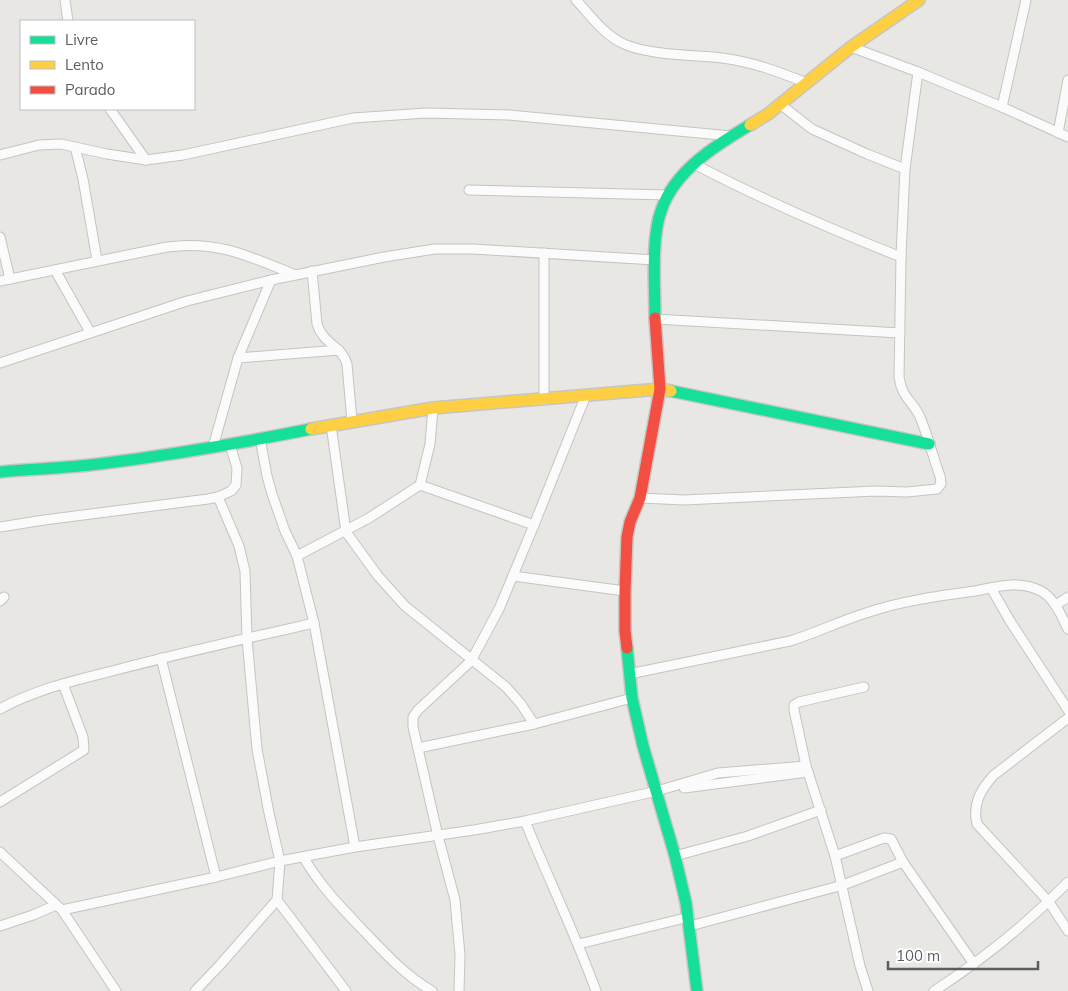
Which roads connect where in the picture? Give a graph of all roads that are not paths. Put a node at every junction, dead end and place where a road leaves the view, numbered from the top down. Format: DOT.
graph roads {
  1 [pos="65,0"];
  2 [pos="919,0"];
  3 [pos="1026,0"];
  4 [pos="578,1"];
  5 [pos="68,20"];
  6 [pos="851,47"];
  7 [pos="918,72"];
  8 [pos="1068,80"];
  9 [pos="807,83"];
  10 [pos="780,104"];
  11 [pos="1002,107"];
  12 [pos="111,110"];
  13 [pos="1058,133"];
  14 [pos="731,136"];
  15 [pos="1068,137"];
  16 [pos="75,147"];
  17 [pos="0,155"];
  18 [pos="146,160"];
  19 [pos="694,164"];
  20 [pos="906,169"];
  21 [pos="469,190"];
  22 [pos="667,195"];
  23 [pos="0,237"];
  24 [pos="544,253"];
  25 [pos="901,257"];
  26 [pos="97,260"];
  27 [pos="655,260"];
  28 [pos="55,270"];
  29 [pos="312,271"];
  30 [pos="294,275"];
  31 [pos="10,278"];
  32 [pos="270,280"];
  33 [pos="0,281"];
  34 [pos="655,319"];
  35 [pos="90,332"];
  36 [pos="900,333"];
  37 [pos="338,350"];
  38 [pos="238,358"];
  39 [pos="0,363"];
  40 [pos="660,389"];
  41 [pos="586,395"];
  42 [pos="544,400"];
  43 [pos="434,408"];
  44 [pos="352,422"];
  45 [pos="331,425"];
  46 [pos="260,438"];
  47 [pos="929,444"];
  48 [pos="230,445"];
  49 [pos="213,447"];
  50 [pos="0,472"];
  51 [pos="420,485"];
  52 [pos="218,497"];
  53 [pos="640,498"];
  54 [pos="534,525"];
  55 [pos="0,527"];
  56 [pos="346,532"];
  57 [pos="297,556"];
  58 [pos="513,576"];
  59 [pos="991,588"];
  60 [pos="625,591"];
  61 [pos="1068,597"];
  62 [pos="1056,605"];
  63 [pos="314,623"];
  64 [pos="1068,629"];
  65 [pos="247,638"];
  66 [pos="161,658"];
  67 [pos="471,661"];
  68 [pos="629,674"];
  69 [pos="64,684"];
  70 [pos="864,687"];
  71 [pos="632,698"];
  72 [pos="0,710"];
  73 [pos="1068,710"];
  74 [pos="1068,718"];
  75 [pos="534,724"];
  76 [pos="418,748"];
  77 [pos="807,769"];
  78 [pos="657,791"];
  79 [pos="0,802"];
  80 [pos="821,810"];
  81 [pos="525,821"];
  82 [pos="438,836"];
  83 [pos="355,847"];
  84 [pos="0,852"];
  85 [pos="676,856"];
  86 [pos="835,856"];
  87 [pos="304,858"];
  88 [pos="280,861"];
  89 [pos="904,862"];
  90 [pos="216,877"];
  91 [pos="1068,882"];
  92 [pos="843,885"];
  93 [pos="277,900"];
  94 [pos="1049,902"];
  95 [pos="59,908"];
  96 [pos="689,922"];
  97 [pos="0,926"];
  98 [pos="1068,931"];
  99 [pos="579,944"];
  100 [pos="974,964"];
  101 [pos="115,991"];
  102 [pos="195,991"];
  103 [pos="346,991"];
  104 [pos="432,991"];
  105 [pos="459,991"];
  106 [pos="596,991"];
  107 [pos="697,991"];
  108 [pos="868,991"];
  109 [pos="934,991"];
  1 -- 5 [label="street"];
  2 -- 6 [label="street"];
  3 -- 11 [label="street"];
  4 -- 9 [label="street"];
  6 -- 7 [label="street"];
  6 -- 9 [label="street"];
  7 -- 11 [label="street"];
  7 -- 20 [label="street"];
  8 -- 13 [label="street"];
  9 -- 10 [label="street"];
  10 -- 14 [label="street"];
  10 -- 20 [label="street"];
  11 -- 13 [label="street"];
  12 -- 18 [label="street"];
  13 -- 15 [label="street"];
  14 -- 18 [label="street"];
  14 -- 19 [label="street"];
  16 -- 17 [label="street"];
  16 -- 18 [label="street"];
  16 -- 26 [label="street"];
  19 -- 22 [label="street"];
  19 -- 25 [label="street"];
  20 -- 25 [label="street"];
  21 -- 22 [label="street"];
  22 -- 27 [label="street"];
  23 -- 31 [label="street"];
  24 -- 27 [label="street"];
  24 -- 29 [label="street"];
  24 -- 42 [label="street"];
  25 -- 36 [label="street"];
  26 -- 28 [label="street"];
  26 -- 30 [label="street"];
  27 -- 34 [label="street"];
  28 -- 31 [label="street"];
  28 -- 35 [label="street"];
  29 -- 30 [label="street"];
  29 -- 37 [label="street"];
  30 -- 32 [label="street"];
  31 -- 33 [label="street"];
  32 -- 35 [label="street"];
  32 -- 38 [label="street"];
  34 -- 36 [label="street"];
  34 -- 40 [label="street"];
  35 -- 39 [label="street"];
  36 -- 47 [label="street"];
  37 -- 38 [label="street"];
  37 -- 44 [label="street"];
  38 -- 49 [label="street"];
  40 -- 41 [label="street"];
  40 -- 47 [label="street"];
  40 -- 53 [label="street"];
  41 -- 42 [label="street"];
  41 -- 54 [label="street"];
  42 -- 43 [label="street"];
  43 -- 44 [label="street"];
  43 -- 51 [label="street"];
  44 -- 45 [label="street"];
  45 -- 46 [label="street"];
  45 -- 56 [label="street"];
  46 -- 48 [label="street"];
  46 -- 57 [label="street"];
  47 -- 53 [label="street"];
  48 -- 49 [label="street"];
  48 -- 52 [label="street"];
  49 -- 50 [label="street"];
  51 -- 54 [label="street"];
  51 -- 56 [label="street"];
  52 -- 55 [label="street"];
  52 -- 65 [label="street"];
  53 -- 60 [label="street"];
  54 -- 58 [label="street"];
  56 -- 57 [label="street"];
  56 -- 67 [label="street"];
  57 -- 63 [label="street"];
  58 -- 60 [label="street"];
  58 -- 67 [label="street"];
  59 -- 62 [label="street"];
  59 -- 68 [label="street"];
  59 -- 73 [label="street"];
  60 -- 68 [label="street"];
  61 -- 62 [label="street"];
  62 -- 64 [label="street"];
  63 -- 65 [label="street"];
  63 -- 83 [label="street"];
  65 -- 66 [label="street"];
  65 -- 88 [label="street"];
  66 -- 69 [label="street"];
  66 -- 90 [label="street"];
  67 -- 75 [label="street"];
  67 -- 76 [label="street"];
  68 -- 71 [label="street"];
  69 -- 72 [label="street"];
  69 -- 79 [label="street"];
  70 -- 77 [label="street"];
  71 -- 75 [label="street"];
  71 -- 78 [label="street"];
  74 -- 94 [label="street"];
  75 -- 76 [label="street"];
  76 -- 82 [label="street"];
  77 -- 78 [label="street"];
  77 -- 80 [label="street"];
  78 -- 81 [label="street"];
  78 -- 85 [label="street"];
  80 -- 85 [label="street"];
  80 -- 86 [label="street"];
  81 -- 82 [label="street"];
  81 -- 99 [label="street"];
  82 -- 83 [label="street"];
  82 -- 105 [label="street"];
  83 -- 87 [label="street"];
  84 -- 95 [label="street"];
  85 -- 96 [label="street"];
  86 -- 89 [label="street"];
  86 -- 92 [label="street"];
  87 -- 88 [label="street"];
  87 -- 104 [label="street"];
  88 -- 90 [label="street"];
  88 -- 93 [label="street"];
  89 -- 92 [label="street"];
  89 -- 100 [label="street"];
  90 -- 95 [label="street"];
  91 -- 94 [label="street"];
  92 -- 96 [label="street"];
  92 -- 108 [label="street"];
  93 -- 102 [label="street"];
  93 -- 103 [label="street"];
  94 -- 98 [label="street"];
  94 -- 100 [label="street"];
  95 -- 97 [label="street"];
  95 -- 101 [label="street"];
  96 -- 99 [label="street"];
  96 -- 107 [label="street"];
  99 -- 106 [label="street"];
  100 -- 109 [label="street"];
}
